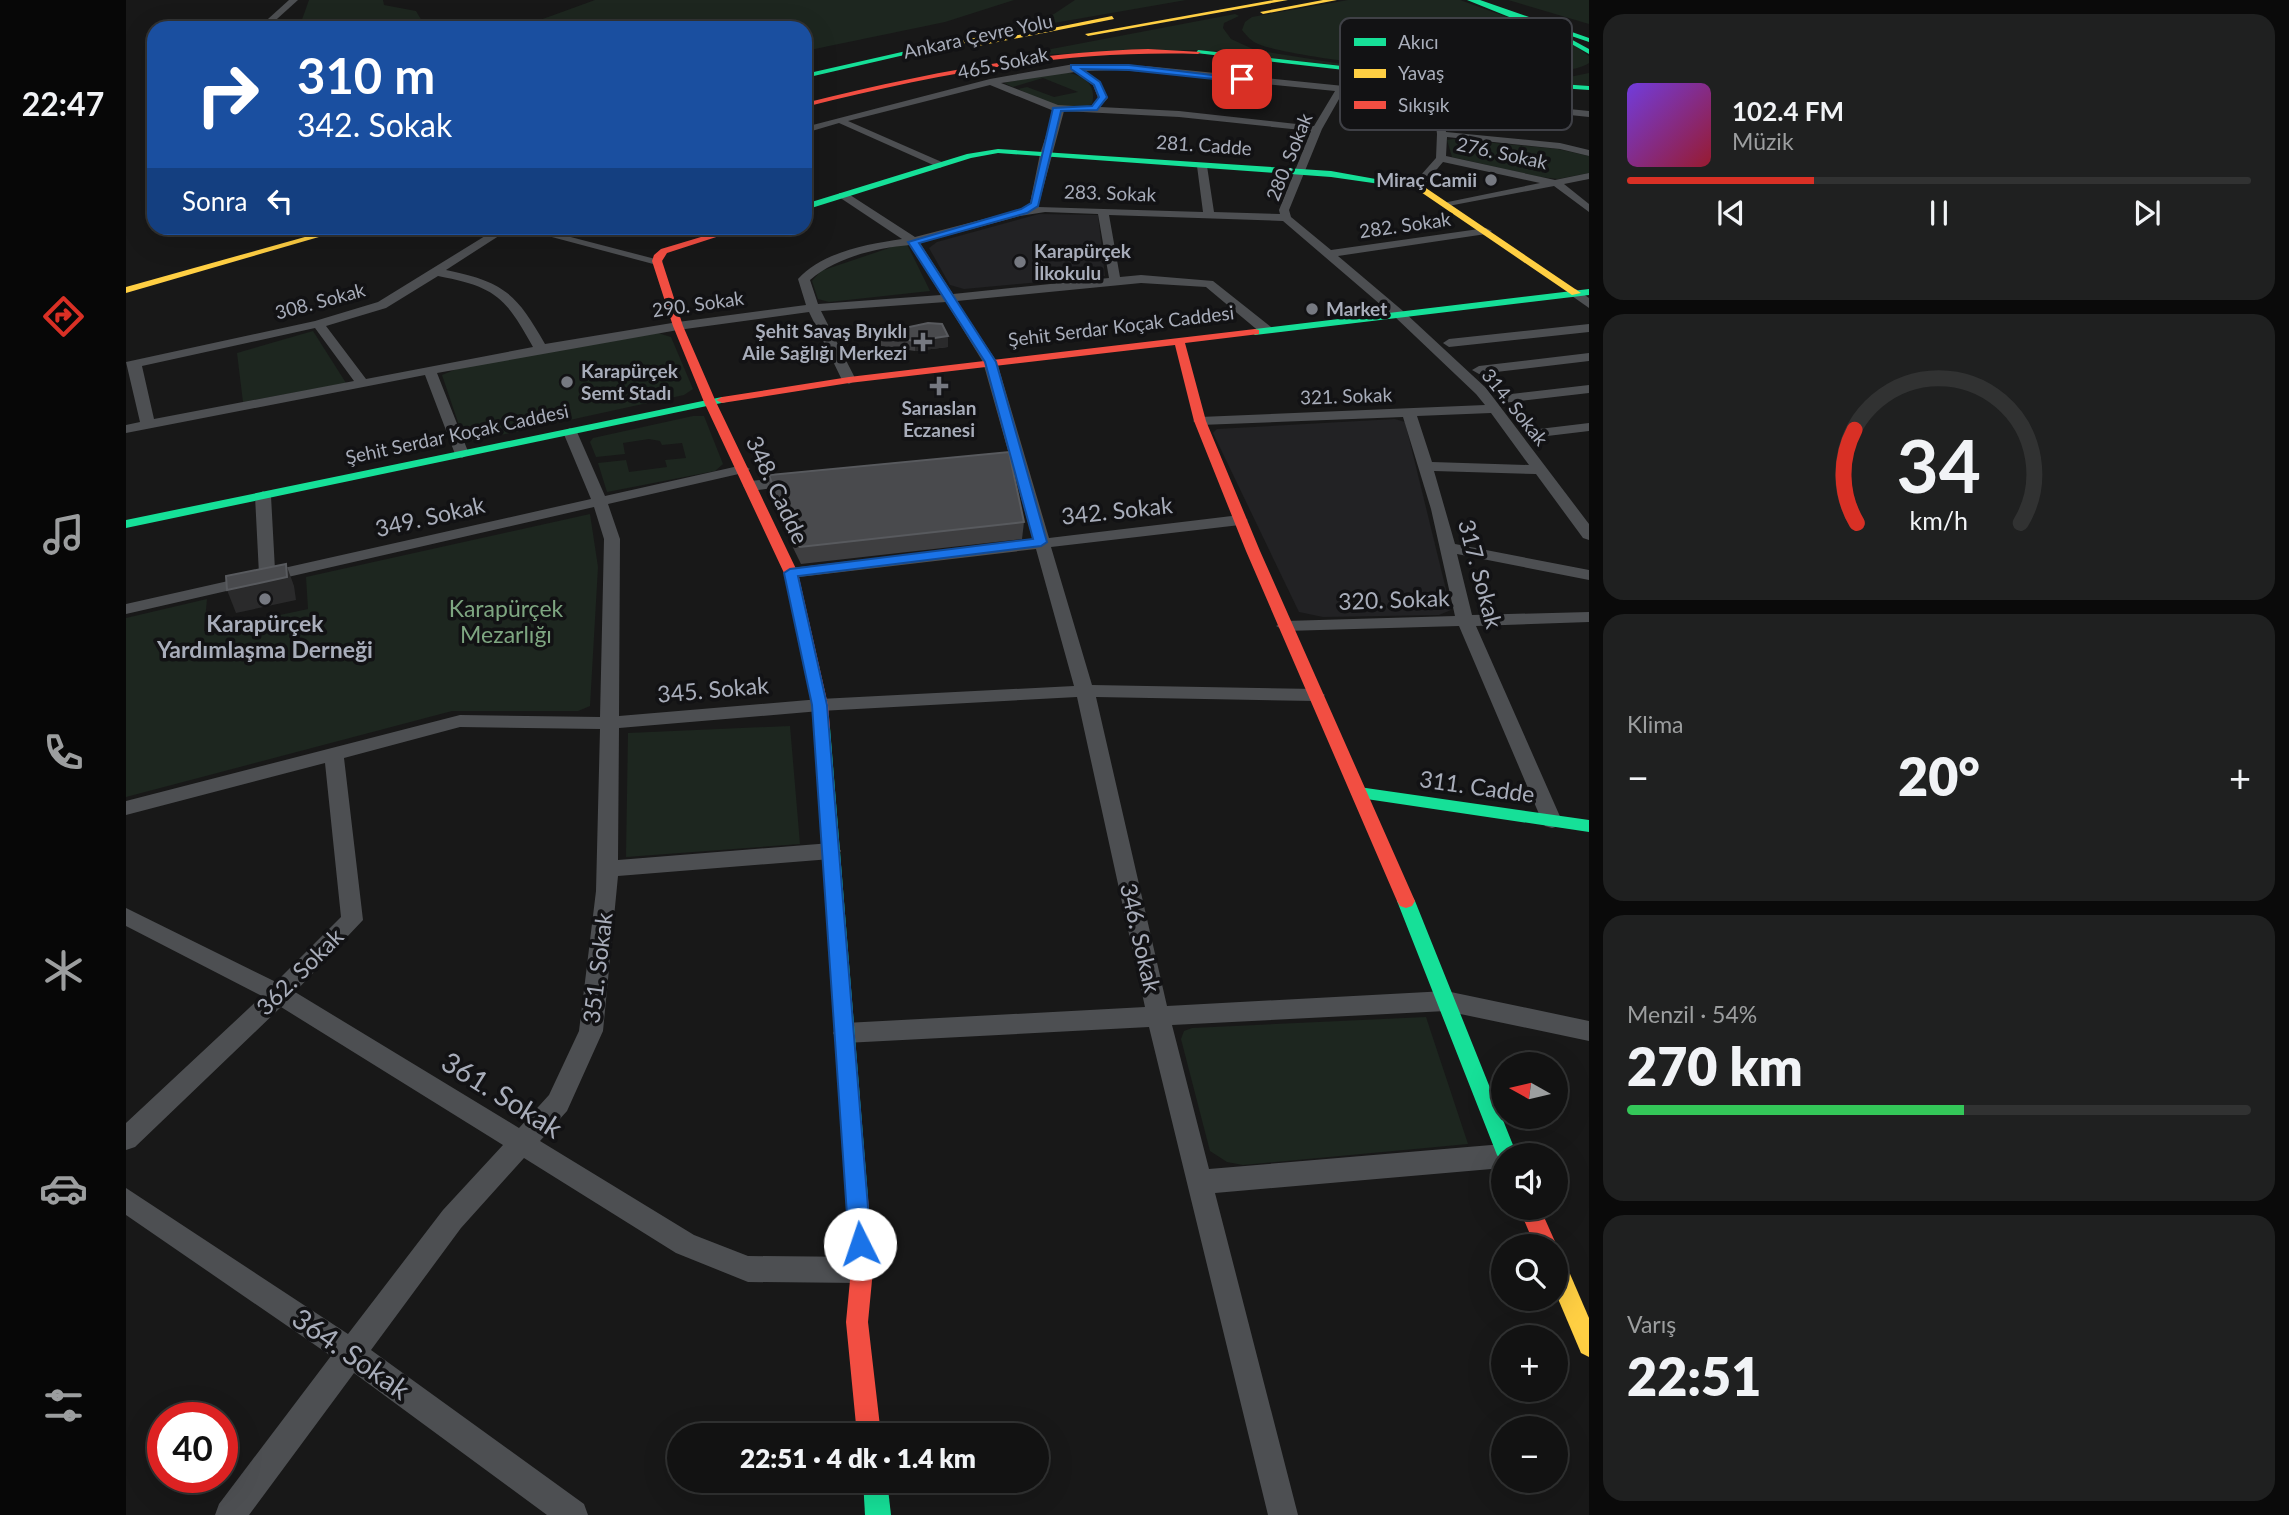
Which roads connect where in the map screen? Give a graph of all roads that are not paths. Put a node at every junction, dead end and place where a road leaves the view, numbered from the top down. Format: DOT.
graph roads {
  1 [pos="294,0"];
  2 [pos="1191,0"];
  3 [pos="1222,0"];
  4 [pos="1284,0"];
  5 [pos="1320,0"];
  6 [pos="1334,0"];
  7 [pos="1472,0"];
  8 [pos="1499,0"];
  9 [pos="1047,16"];
  10 [pos="1516,18"];
  11 [pos="1525,18"];
  12 [pos="1550,18"];
  13 [pos="1561,18"];
  14 [pos="270,21"];
  15 [pos="1572,21"];
  16 [pos="1229,24"];
  17 [pos="1572,26"];
  18 [pos="1589,26"];
  19 [pos="1589,32"];
  20 [pos="1572,34"];
  21 [pos="1237,40"];
  22 [pos="1589,40"];
  23 [pos="1572,42"];
  24 [pos="916,51"];
  25 [pos="1589,52"];
  26 [pos="1340,62"];
  27 [pos="1074,67"];
  28 [pos="1340,68"];
  29 [pos="1585,72"];
  30 [pos="812,74"];
  31 [pos="1572,75"];
  32 [pos="911,78"];
  33 [pos="812,82"];
  34 [pos="990,82"];
  35 [pos="1340,90"];
  36 [pos="812,95"];
  37 [pos="812,103"];
  38 [pos="1057,108"];
  39 [pos="1094,109"];
  40 [pos="839,120"];
  41 [pos="812,128"];
  42 [pos="1317,129"];
  43 [pos="1441,130"];
  44 [pos="1442,135"];
  45 [pos="1589,153"];
  46 [pos="1045,154"];
  47 [pos="1441,158"];
  48 [pos="940,165"];
  49 [pos="1202,166"];
  50 [pos="1299,172"];
  51 [pos="1589,176"];
  52 [pos="1556,183"];
  53 [pos="1417,186"];
  54 [pos="843,195"];
  55 [pos="1036,203"];
  56 [pos="812,205"];
  57 [pos="1447,205"];
  58 [pos="1059,208"];
  59 [pos="1103,209"];
  60 [pos="1589,209"];
  61 [pos="1024,211"];
  62 [pos="1209,214"];
  63 [pos="1286,218"];
  64 [pos="1486,231"];
  65 [pos="268,235"];
  66 [pos="320,235"];
  67 [pos="494,235"];
  68 [pos="552,235"];
  69 [pos="716,235"];
  70 [pos="913,242"];
  71 [pos="1328,254"];
  72 [pos="657,261"];
  73 [pos="438,272"];
  74 [pos="126,275"];
  75 [pos="1115,280"];
  76 [pos="126,290"];
  77 [pos="1582,292"];
  78 [pos="947,298"];
  79 [pos="1589,304"];
  80 [pos="813,308"];
  81 [pos="1399,314"];
  82 [pos="318,324"];
  83 [pos="678,326"];
  84 [pos="1589,328"];
  85 [pos="1266,330"];
  86 [pos="1179,341"];
  87 [pos="1449,343"];
  88 [pos="541,349"];
  89 [pos="1589,357"];
  90 [pos="990,362"];
  91 [pos="130,365"];
  92 [pos="1479,370"];
  93 [pos="430,371"];
  94 [pos="849,380"];
  95 [pos="362,383"];
  96 [pos="1589,389"];
  97 [pos="710,402"];
  98 [pos="1498,404"];
  99 [pos="1409,413"];
  100 [pos="1200,421"];
  101 [pos="148,425"];
  102 [pos="1589,427"];
  103 [pos="126,429"];
  104 [pos="570,432"];
  105 [pos="1539,433"];
  106 [pos="462,454"];
  107 [pos="1426,466"];
  108 [pos="743,469"];
  109 [pos="1540,470"];
  110 [pos="818,479"];
  111 [pos="751,486"];
  112 [pos="263,496"];
  113 [pos="600,502"];
  114 [pos="1240,520"];
  115 [pos="126,524"];
  116 [pos="1589,535"];
  117 [pos="1041,542"];
  118 [pos="1448,547"];
  119 [pos="790,573"];
  120 [pos="1589,575"];
  121 [pos="267,578"];
  122 [pos="126,609"];
  123 [pos="1589,617"];
  124 [pos="1465,621"];
  125 [pos="1285,626"];
  126 [pos="1085,691"];
  127 [pos="1316,695"];
  128 [pos="820,705"];
  129 [pos="609,723"];
  130 [pos="334,753"];
  131 [pos="1359,793"];
  132 [pos="126,808"];
  133 [pos="1552,821"];
  134 [pos="1589,826"];
  135 [pos="831,851"];
  136 [pos="607,869"];
  137 [pos="126,916"];
  138 [pos="279,994"];
  139 [pos="1446,1001"];
  140 [pos="1158,1016"];
  141 [pos="1589,1031"];
  142 [pos="845,1033"];
  143 [pos="126,1139"];
  144 [pos="523,1142"];
  145 [pos="1500,1143"];
  146 [pos="1491,1156"];
  147 [pos="1199,1182"];
  148 [pos="126,1200"];
  149 [pos="862,1270"];
  150 [pos="1568,1296"];
  151 [pos="1589,1345"];
  152 [pos="351,1353"];
  153 [pos="868,1423"];
  154 [pos="875,1493"];
  155 [pos="230,1515"];
  156 [pos="573,1515"];
  157 [pos="878,1515"];
  158 [pos="1283,1515"];
  1 -- 14 [label="street"];
  2 -- 24 [label="main road"];
  3 -- 33 [label="main road, Ankara Çevre Yolu"];
  4 -- 36 [label="main road, Ankara Çevre Yolu"];
  5 -- 32 [label="main road"];
  6 -- 16 [label="main road"];
  7 -- 10 [label="main road"];
  7 -- 11 [label="main road"];
  8 -- 12 [label="main road"];
  8 -- 13 [label="main road"];
  9 -- 24 [label="main road"];
  15 -- 18 [label="main road"];
  17 -- 19 [label="main road"];
  20 -- 22 [label="main road"];
  21 -- 26 [label="main road"];
  23 -- 25 [label="main road"];
  24 -- 30 [label="main road"];
  27 -- 34 [label="street, 465. Sokak"];
  27 -- 35 [label="street, 465. Sokak"];
  27 -- 39 [label="street"];
  28 -- 32 [label="main road"];
  29 -- 31 [label="main road"];
  32 -- 37 [label="main road"];
  34 -- 38 [label="street"];
  34 -- 40 [label="street, 465. Sokak"];
  35 -- 42 [label="street, 280. Sokak"];
  38 -- 39 [label="street"];
  38 -- 46 [label="street"];
  39 -- 42 [label="street"];
  40 -- 41 [label="street, 465. Sokak"];
  40 -- 48 [label="street"];
  42 -- 50 [label="street, 280. Sokak"];
  43 -- 44 [label="street"];
  44 -- 45 [label="street"];
  44 -- 47 [label="street"];
  46 -- 48 [label="main road, 281. Cadde"];
  46 -- 49 [label="main road, 281. Cadde"];
  46 -- 55 [label="street"];
  47 -- 52 [label="street, 276. Sokak"];
  47 -- 53 [label="street"];
  48 -- 54 [label="main road, 281. Cadde"];
  49 -- 50 [label="main road, 281. Cadde"];
  49 -- 62 [label="street"];
  50 -- 53 [label="main road, 281. Cadde"];
  50 -- 63 [label="street, 280. Sokak"];
  51 -- 52 [label="street"];
  52 -- 57 [label="street"];
  52 -- 60 [label="street, 276. Sokak"];
  53 -- 57 [label="main road, 281. Cadde"];
  54 -- 56 [label="main road, 281. Cadde"];
  54 -- 70 [label="street"];
  55 -- 58 [label="street"];
  55 -- 61 [label="street"];
  57 -- 64 [label="main road, 281. Cadde"];
  58 -- 59 [label="street, 283. Sokak"];
  58 -- 61 [label="street, 283. Sokak"];
  59 -- 62 [label="street, 283. Sokak"];
  59 -- 75 [label="street"];
  61 -- 70 [label="street, 283. Sokak"];
  62 -- 63 [label="street, 283. Sokak"];
  63 -- 71 [label="street, 280. Sokak"];
  64 -- 71 [label="street, 282. Sokak"];
  64 -- 77 [label="main road, 281. Cadde"];
  65 -- 74 [label="main road"];
  66 -- 76 [label="main road"];
  67 -- 73 [label="street, 308. Sokak"];
  68 -- 72 [label="street"];
  69 -- 72 [label="main road"];
  70 -- 78 [label="street, 346. Sokak"];
  70 -- 80 [label="street, 283. Sokak"];
  71 -- 81 [label="street, 280. Sokak"];
  72 -- 83 [label="main road"];
  73 -- 82 [label="street, 308. Sokak"];
  73 -- 88 [label="street"];
  75 -- 78 [label="street, 290. Sokak"];
  75 -- 85 [label="street, 290. Sokak"];
  77 -- 79 [label="street"];
  77 -- 81 [label="main road, Şehit Serdar Koçak Caddesi"];
  78 -- 80 [label="street, 290. Sokak"];
  78 -- 90 [label="street, 346. Sokak"];
  80 -- 83 [label="street, 290. Sokak"];
  80 -- 94 [label="street, 283. Sokak"];
  81 -- 85 [label="main road, Şehit Serdar Koçak Caddesi"];
  81 -- 98 [label="street, 314. Sokak"];
  82 -- 91 [label="street, 308. Sokak"];
  82 -- 95 [label="street"];
  83 -- 88 [label="street, 290. Sokak"];
  83 -- 97 [label="main road"];
  84 -- 87 [label="street"];
  85 -- 86 [label="main road, Şehit Serdar Koçak Caddesi"];
  86 -- 90 [label="main road, Şehit Serdar Koçak Caddesi"];
  86 -- 100 [label="main road"];
  88 -- 93 [label="street, 290. Sokak"];
  89 -- 92 [label="street"];
  90 -- 94 [label="main road, Şehit Serdar Koçak Caddesi"];
  90 -- 117 [label="street, 346. Sokak"];
  91 -- 101 [label="street"];
  93 -- 95 [label="street, 290. Sokak"];
  93 -- 106 [label="street"];
  94 -- 97 [label="main road, Şehit Serdar Koçak Caddesi"];
  95 -- 101 [label="street, 290. Sokak"];
  96 -- 98 [label="street, 321. Sokak"];
  97 -- 104 [label="main road, Şehit Serdar Koçak Caddesi"];
  97 -- 108 [label="main road, 348. Cadde"];
  98 -- 99 [label="street, 321. Sokak"];
  98 -- 109 [label="street, 314. Sokak"];
  99 -- 100 [label="street, 321. Sokak"];
  99 -- 107 [label="street, 317. Sokak"];
  100 -- 114 [label="main road"];
  101 -- 103 [label="street, 290. Sokak"];
  102 -- 105 [label="street"];
  104 -- 106 [label="main road, Şehit Serdar Koçak Caddesi"];
  104 -- 113 [label="street, 351. Sokak"];
  106 -- 112 [label="main road, Şehit Serdar Koçak Caddesi"];
  107 -- 109 [label="street"];
  107 -- 118 [label="street, 317. Sokak"];
  108 -- 111 [label="main road, 348. Cadde"];
  108 -- 113 [label="street, 349. Sokak"];
  109 -- 116 [label="street, 314. Sokak"];
  110 -- 111 [label="street"];
  111 -- 119 [label="main road, 348. Cadde"];
  112 -- 115 [label="main road, Şehit Serdar Koçak Caddesi"];
  112 -- 121 [label="street"];
  113 -- 121 [label="street, 349. Sokak"];
  113 -- 129 [label="street, 351. Sokak"];
  114 -- 117 [label="street, 342. Sokak"];
  114 -- 125 [label="main road"];
  117 -- 119 [label="street, 342. Sokak"];
  117 -- 126 [label="street, 346. Sokak"];
  118 -- 120 [label="street"];
  118 -- 124 [label="street, 317. Sokak"];
  119 -- 128 [label="main road, 348. Cadde"];
  121 -- 122 [label="street, 349. Sokak"];
  123 -- 124 [label="street, 320. Sokak"];
  124 -- 125 [label="street, 320. Sokak"];
  124 -- 133 [label="street, 317. Sokak"];
  125 -- 127 [label="main road"];
  126 -- 127 [label="street, 345. Sokak"];
  126 -- 128 [label="street, 345. Sokak"];
  126 -- 140 [label="street, 346. Sokak"];
  127 -- 131 [label="main road"];
  128 -- 129 [label="street, 345. Sokak"];
  128 -- 135 [label="main road, 348. Cadde"];
  129 -- 130 [label="street, 345. Sokak"];
  129 -- 136 [label="street, 351. Sokak"];
  130 -- 132 [label="street, 345. Sokak"];
  130 -- 138 [label="street, 362. Sokak"];
  131 -- 133 [label="main road, 311. Cadde"];
  131 -- 139 [label="main road"];
  133 -- 134 [label="main road, 311. Cadde"];
  135 -- 136 [label="street"];
  135 -- 142 [label="main road, 348. Cadde"];
  136 -- 144 [label="street, 351. Sokak"];
  137 -- 138 [label="street, 361. Sokak"];
  138 -- 143 [label="street, 362. Sokak"];
  138 -- 144 [label="street, 361. Sokak"];
  139 -- 140 [label="street"];
  139 -- 141 [label="street"];
  139 -- 145 [label="main road"];
  140 -- 142 [label="street"];
  140 -- 147 [label="street, 346. Sokak"];
  142 -- 149 [label="main road, 348. Cadde"];
  144 -- 149 [label="street, 361. Sokak"];
  144 -- 152 [label="street, 351. Sokak"];
  146 -- 147 [label="street"];
  147 -- 158 [label="street, 346. Sokak"];
  148 -- 152 [label="street, 364. Sokak"];
  149 -- 153 [label="main road, 348. Cadde"];
  150 -- 151 [label="main road"];
  152 -- 155 [label="street, 351. Sokak"];
  152 -- 156 [label="street, 364. Sokak"];
  154 -- 157 [label="main road"];
}
